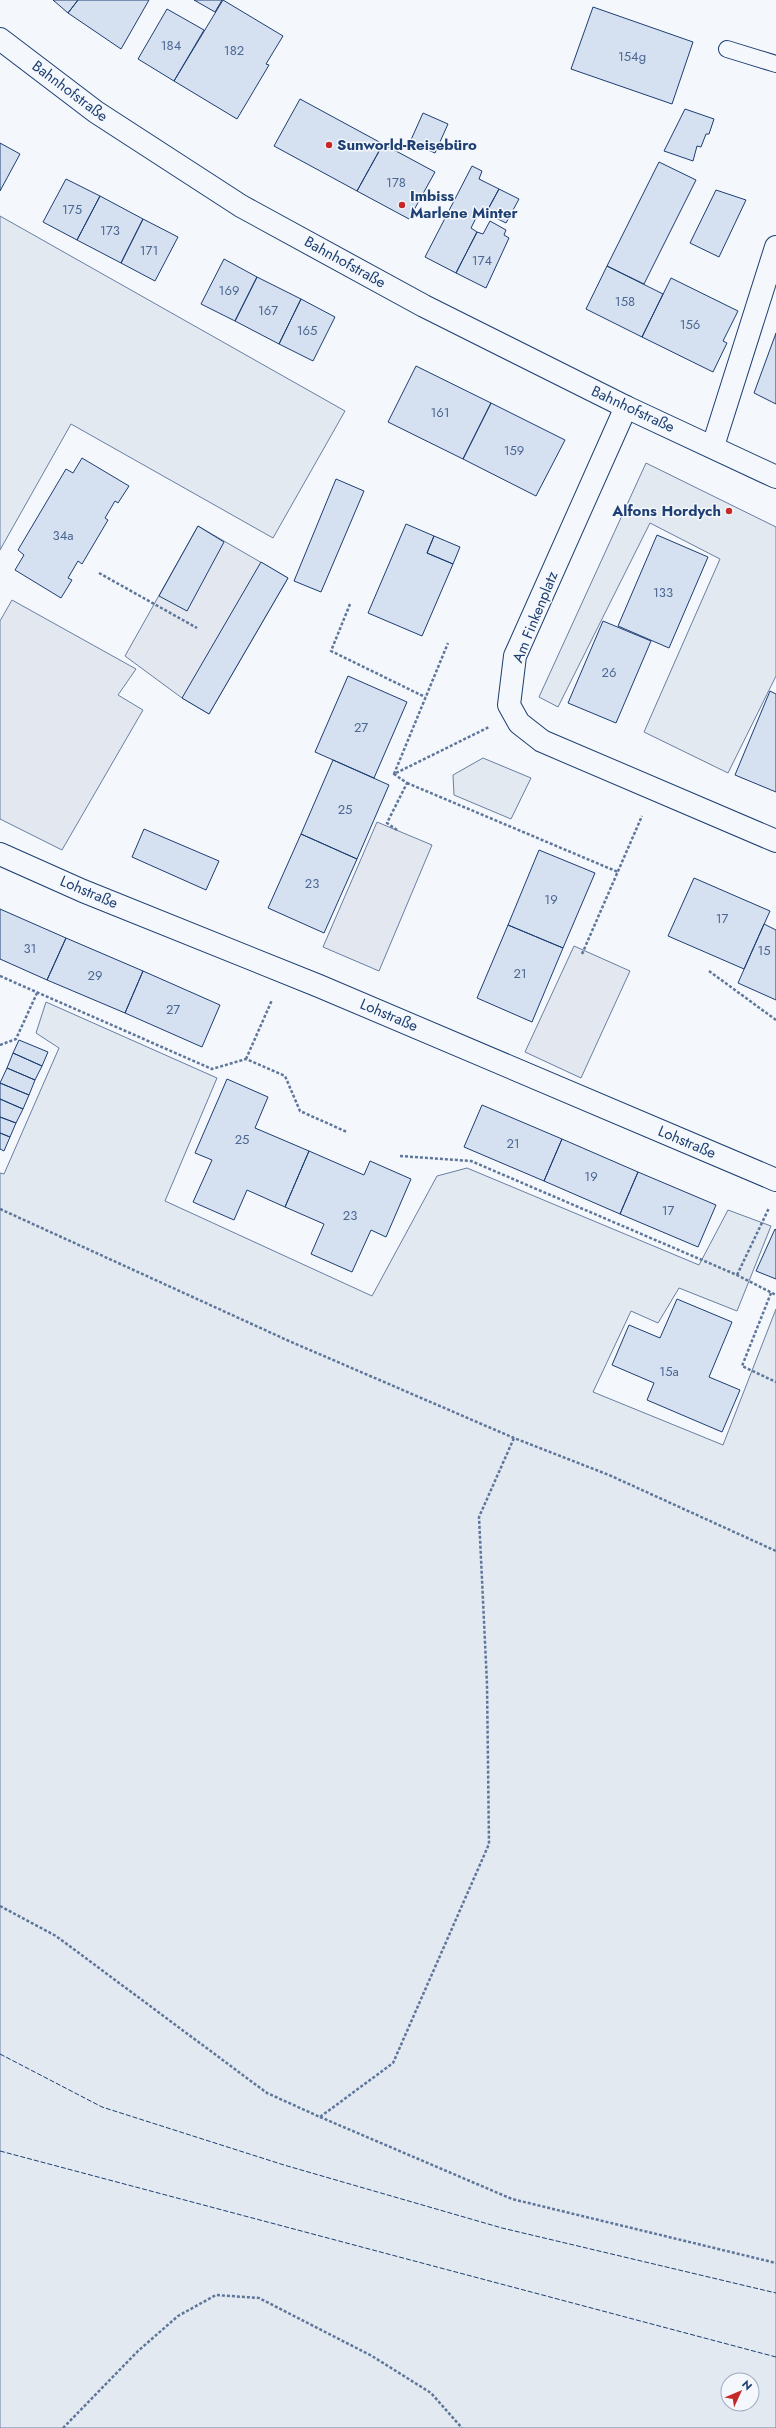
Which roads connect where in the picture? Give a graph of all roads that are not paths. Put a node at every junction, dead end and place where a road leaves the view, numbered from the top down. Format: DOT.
graph roads {
  1 [pos="0,38"];
  2 [pos="727,49"];
  3 [pos="776,64"];
  4 [pos="776,247"];
  5 [pos="626,407"];
  6 [pos="713,446"];
  7 [pos="776,477"];
  8 [pos="776,841"];
  9 [pos="0,854"];
  10 [pos="776,1180"];
  1 -- 5 [label="street, Bahnhofstraße"];
  2 -- 3 [label="lane"];
  4 -- 6 [label="street"];
  5 -- 6 [label="street, Bahnhofstraße"];
  5 -- 8 [label="street, Am Finkenplatz"];
  6 -- 7 [label="street, Bahnhofstraße"];
  9 -- 10 [label="street, Lohstraße"];
}
